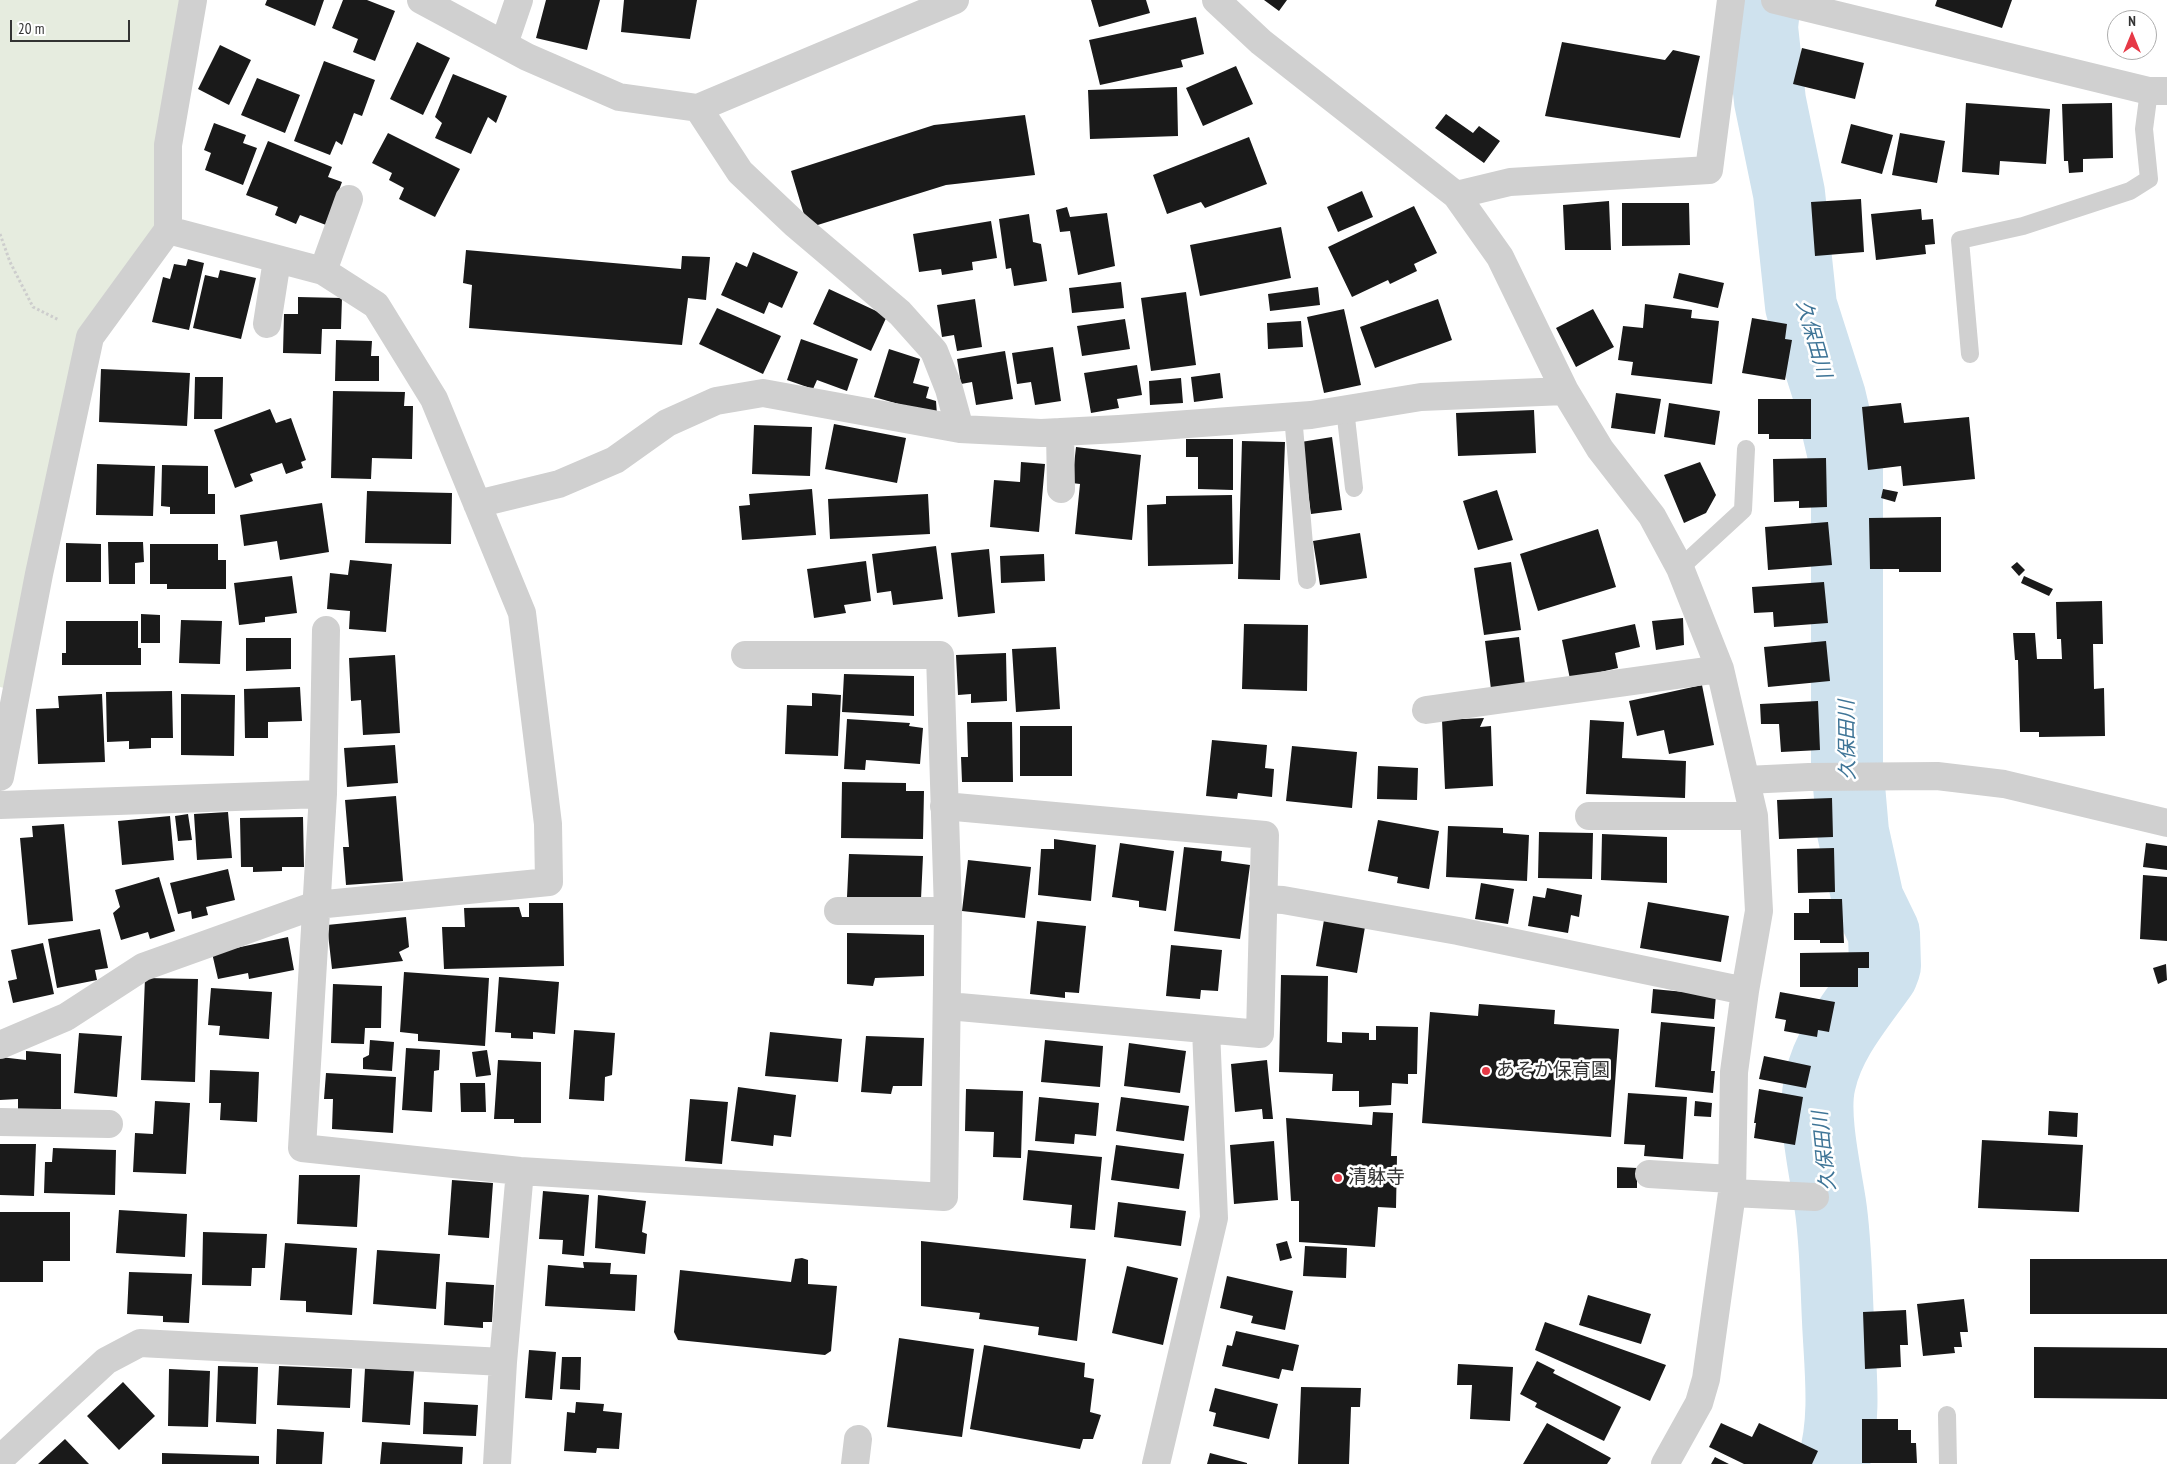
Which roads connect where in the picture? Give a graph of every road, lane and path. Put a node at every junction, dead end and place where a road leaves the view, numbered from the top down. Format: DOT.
graph roads {
  1 [pos="194,0"];
  2 [pos="421,0"];
  3 [pos="519,0"];
  4 [pos="955,0"];
  5 [pos="1216,0"];
  6 [pos="1731,0"];
  7 [pos="1778,0"];
  8 [pos="504,44"];
  9 [pos="2158,91"];
  10 [pos="698,108"];
  11 [pos="1456,194"];
  12 [pos="349,198"];
  13 [pos="168,230"];
  14 [pos="0,234"];
  15 [pos="278,260"];
  16 [pos="323,271"];
  17 [pos="267,324"];
  18 [pos="90,337"];
  19 [pos="1970,354"];
  20 [pos="1565,391"];
  21 [pos="1345,409"];
  22 [pos="1294,415"];
  23 [pos="960,429"];
  24 [pos="1060,432"];
  25 [pos="1746,449"];
  26 [pos="1354,488"];
  27 [pos="1061,489"];
  28 [pos="477,504"];
  29 [pos="1680,568"];
  30 [pos="1307,580"];
  31 [pos="326,630"];
  32 [pos="744,655"];
  33 [pos="1720,669"];
  34 [pos="1426,710"];
  35 [pos="0,777"];
  36 [pos="1746,780"];
  37 [pos="323,794"];
  38 [pos="0,805"];
  39 [pos="944,806"];
  40 [pos="1589,816"];
  41 [pos="1754,816"];
  42 [pos="2167,823"];
  43 [pos="1263,899"];
  44 [pos="316,905"];
  45 [pos="838,911"];
  46 [pos="948,911"];
  47 [pos="1745,991"];
  48 [pos="948,1006"];
  49 [pos="1206,1030"];
  50 [pos="0,1044"];
  51 [pos="0,1122"];
  52 [pos="109,1124"];
  53 [pos="520,1171"];
  54 [pos="1648,1174"];
  55 [pos="1731,1186"];
  56 [pos="1815,1197"];
  57 [pos="502,1362"];
  58 [pos="1947,1415"];
  59 [pos="0,1459"];
  60 [pos="497,1464"];
  61 [pos="1156,1464"];
  62 [pos="1665,1464"];
  63 [pos="1948,1464"];
  1 -- 13 [label="street"];
  2 -- 8 [label="street"];
  3 -- 8 [label="street"];
  4 -- 10 [label="street"];
  5 -- 11 [label="street"];
  6 -- 11 [label="street"];
  7 -- 9 [label="street"];
  8 -- 10 [label="street"];
  9 -- 19 [label="lane"];
  10 -- 23 [label="street"];
  11 -- 20 [label="street"];
  12 -- 16 [label="street"];
  13 -- 15 [label="street"];
  13 -- 18 [label="street"];
  14 -- 18 [label="path"];
  15 -- 16 [label="street"];
  15 -- 17 [label="street"];
  16 -- 28 [label="street"];
  18 -- 35 [label="street"];
  20 -- 21 [label="street"];
  20 -- 29 [label="street"];
  21 -- 22 [label="street"];
  21 -- 26 [label="lane"];
  22 -- 24 [label="street"];
  22 -- 30 [label="lane"];
  23 -- 24 [label="street"];
  23 -- 28 [label="street"];
  24 -- 27 [label="street"];
  25 -- 29 [label="lane"];
  28 -- 44 [label="street"];
  29 -- 33 [label="street"];
  31 -- 37 [label="street"];
  32 -- 39 [label="street"];
  33 -- 34 [label="street"];
  33 -- 36 [label="street"];
  36 -- 41 [label="street"];
  36 -- 42 [label="street"];
  37 -- 38 [label="street"];
  37 -- 44 [label="street"];
  39 -- 43 [label="street"];
  39 -- 46 [label="street"];
  40 -- 41 [label="street"];
  41 -- 47 [label="street"];
  43 -- 47 [label="street"];
  43 -- 49 [label="street"];
  44 -- 50 [label="street"];
  44 -- 53 [label="street"];
  45 -- 46 [label="street"];
  46 -- 48 [label="street"];
  47 -- 55 [label="street"];
  48 -- 49 [label="street"];
  48 -- 53 [label="street"];
  49 -- 61 [label="street"];
  51 -- 52 [label="street"];
  53 -- 57 [label="street"];
  54 -- 55 [label="street"];
  55 -- 56 [label="street"];
  55 -- 62 [label="street"];
  57 -- 59 [label="street"];
  57 -- 60 [label="street"];
  58 -- 63 [label="lane"];
}
